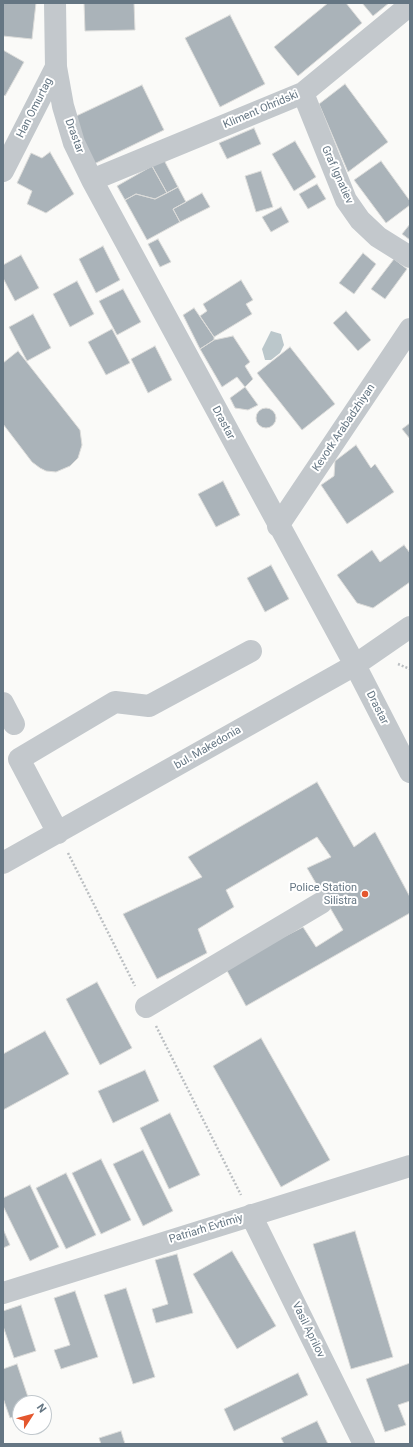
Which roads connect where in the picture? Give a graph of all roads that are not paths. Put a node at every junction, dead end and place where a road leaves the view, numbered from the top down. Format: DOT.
graph roads {
  1 [pos="55,3"];
  2 [pos="410,5"];
  3 [pos="56,67"];
  4 [pos="303,93"];
  5 [pos="3,171"];
  6 [pos="92,180"];
  7 [pos="410,257"];
  8 [pos="410,329"];
  9 [pos="278,526"];
  10 [pos="410,627"];
  11 [pos="251,651"];
  12 [pos="355,665"];
  13 [pos="3,703"];
  14 [pos="14,724"];
  15 [pos="410,772"];
  16 [pos="58,833"];
  17 [pos="3,863"];
  18 [pos="321,902"];
  19 [pos="146,1007"];
  20 [pos="410,1166"];
  21 [pos="251,1215"];
  22 [pos="3,1293"];
  23 [pos="364,1444"];
  1 -- 3 [label="street, Drastar"];
  2 -- 4 [label="street, Kliment Ohridski"];
  3 -- 5 [label="street, Han Omurtag"];
  3 -- 6 [label="street, Drastar"];
  4 -- 6 [label="street, Kliment Ohridski"];
  4 -- 7 [label="street, Graf Ignatiev"];
  6 -- 9 [label="street, Drastar"];
  8 -- 9 [label="street, Kevork Arabadzhiyan"];
  9 -- 12 [label="street, Drastar"];
  10 -- 12 [label="street, bul. Makedonia"];
  11 -- 16 [label="street"];
  12 -- 15 [label="street, Drastar"];
  12 -- 16 [label="street, bul. Makedonia"];
  13 -- 14 [label="street"];
  16 -- 17 [label="street, bul. Makedonia"];
  18 -- 19 [label="street"];
  20 -- 21 [label="street, Patriarh Evtimiy"];
  21 -- 22 [label="street, Patriarh Evtimiy"];
  21 -- 23 [label="street, Vasil Aprilov"];
}
